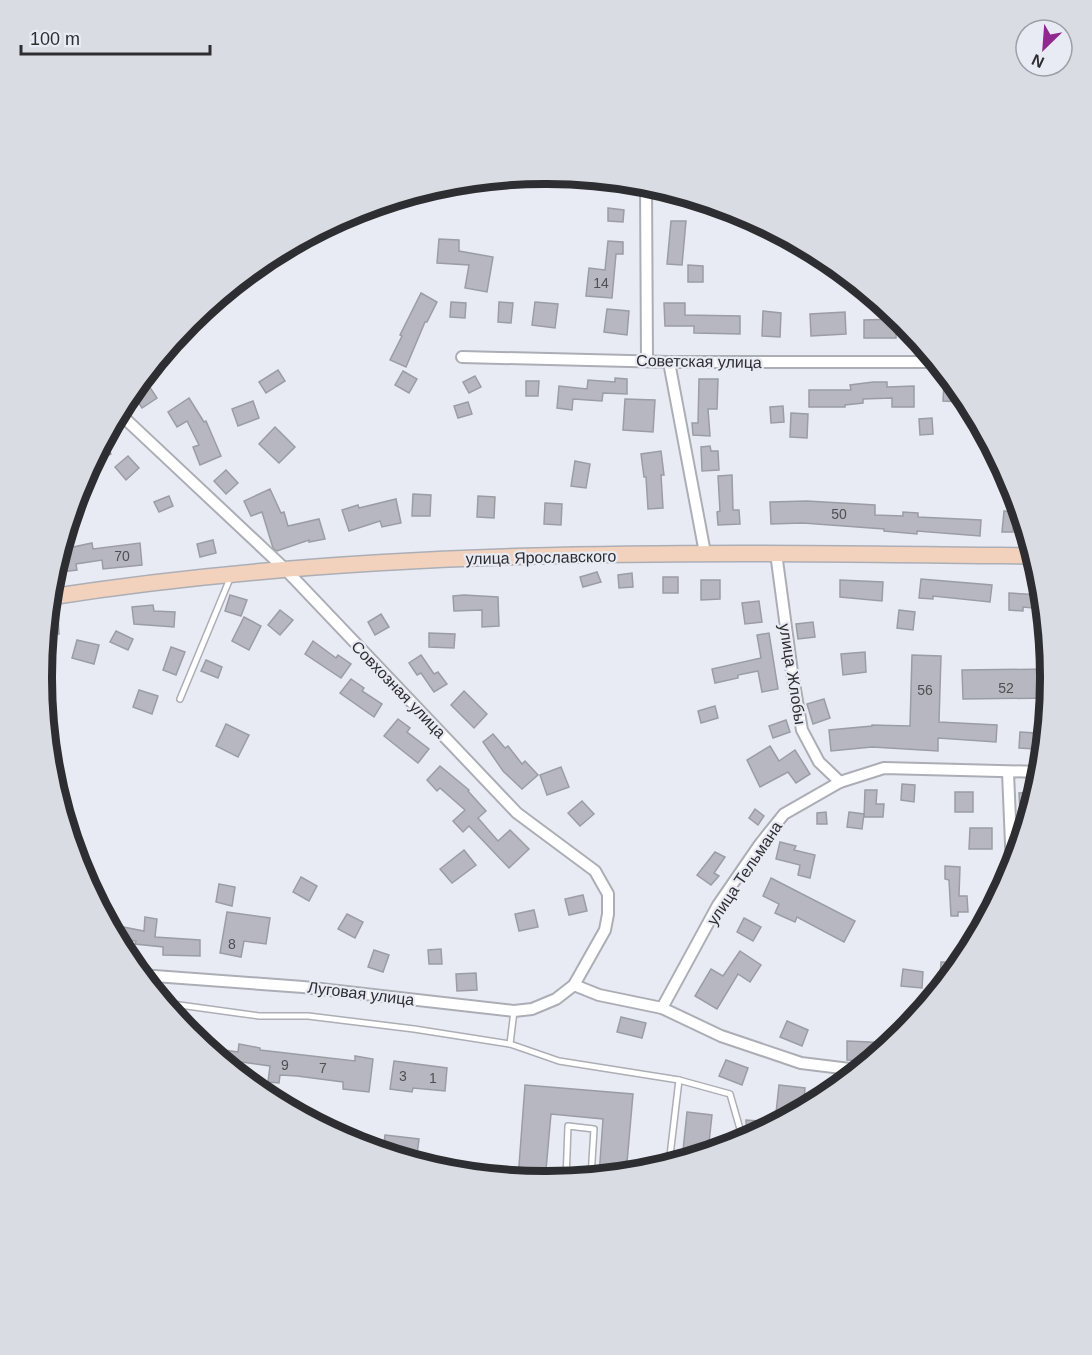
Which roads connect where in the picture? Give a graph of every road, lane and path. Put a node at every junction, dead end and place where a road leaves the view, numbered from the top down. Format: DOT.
graph roads {
  1 [pos="646,194"];
  2 [pos="462,357"];
  3 [pos="647,360"];
  4 [pos="669,362"];
  5 [pos="925,362"];
  6 [pos="126,420"];
  7 [pos="705,553"];
  8 [pos="776,553"];
  9 [pos="1024,556"];
  10 [pos="285,569"];
  11 [pos="231,575"];
  12 [pos="60,596"];
  13 [pos="180,699"];
  14 [pos="1008,772"];
  15 [pos="1030,772"];
  16 [pos="840,782"];
  17 [pos="1011,842"];
  18 [pos="153,976"];
  19 [pos="574,985"];
  20 [pos="177,1005"];
  21 [pos="662,1008"];
  22 [pos="514,1011"];
  23 [pos="510,1044"];
  24 [pos="847,1069"];
  25 [pos="679,1080"];
  26 [pos="740,1131"];
  27 [pos="670,1155"];
  28 [pos="592,1169"];
  29 [pos="566,1170"];
  1 -- 3 [label="street"];
  2 -- 3 [label="street, Советская улица"];
  3 -- 4 [label="street, Советская улица"];
  4 -- 5 [label="street, Советская улица"];
  4 -- 7 [label="street"];
  6 -- 10 [label="street, Совхозная улица"];
  7 -- 8 [label="street, улица Ярославского"];
  7 -- 10 [label="street, улица Ярославского"];
  8 -- 9 [label="street, улица Ярославского"];
  8 -- 16 [label="street, улица Жлобы"];
  10 -- 11 [label="street, улица Ярославского"];
  10 -- 19 [label="street, Совхозная улица"];
  11 -- 12 [label="street, улица Ярославского"];
  11 -- 13 [label="lane"];
  14 -- 15 [label="street, улица Тельмана"];
  14 -- 16 [label="street, улица Тельмана"];
  14 -- 17 [label="street"];
  16 -- 21 [label="street, улица Тельмана"];
  18 -- 22 [label="street, Луговая улица"];
  19 -- 21 [label="street"];
  19 -- 22 [label="street, Луговая улица"];
  20 -- 23 [label="lane"];
  21 -- 24 [label="street"];
  22 -- 23 [label="lane"];
  23 -- 25 [label="lane"];
  25 -- 26 [label="lane"];
  25 -- 27 [label="lane"];
  28 -- 29 [label="lane"];
}
